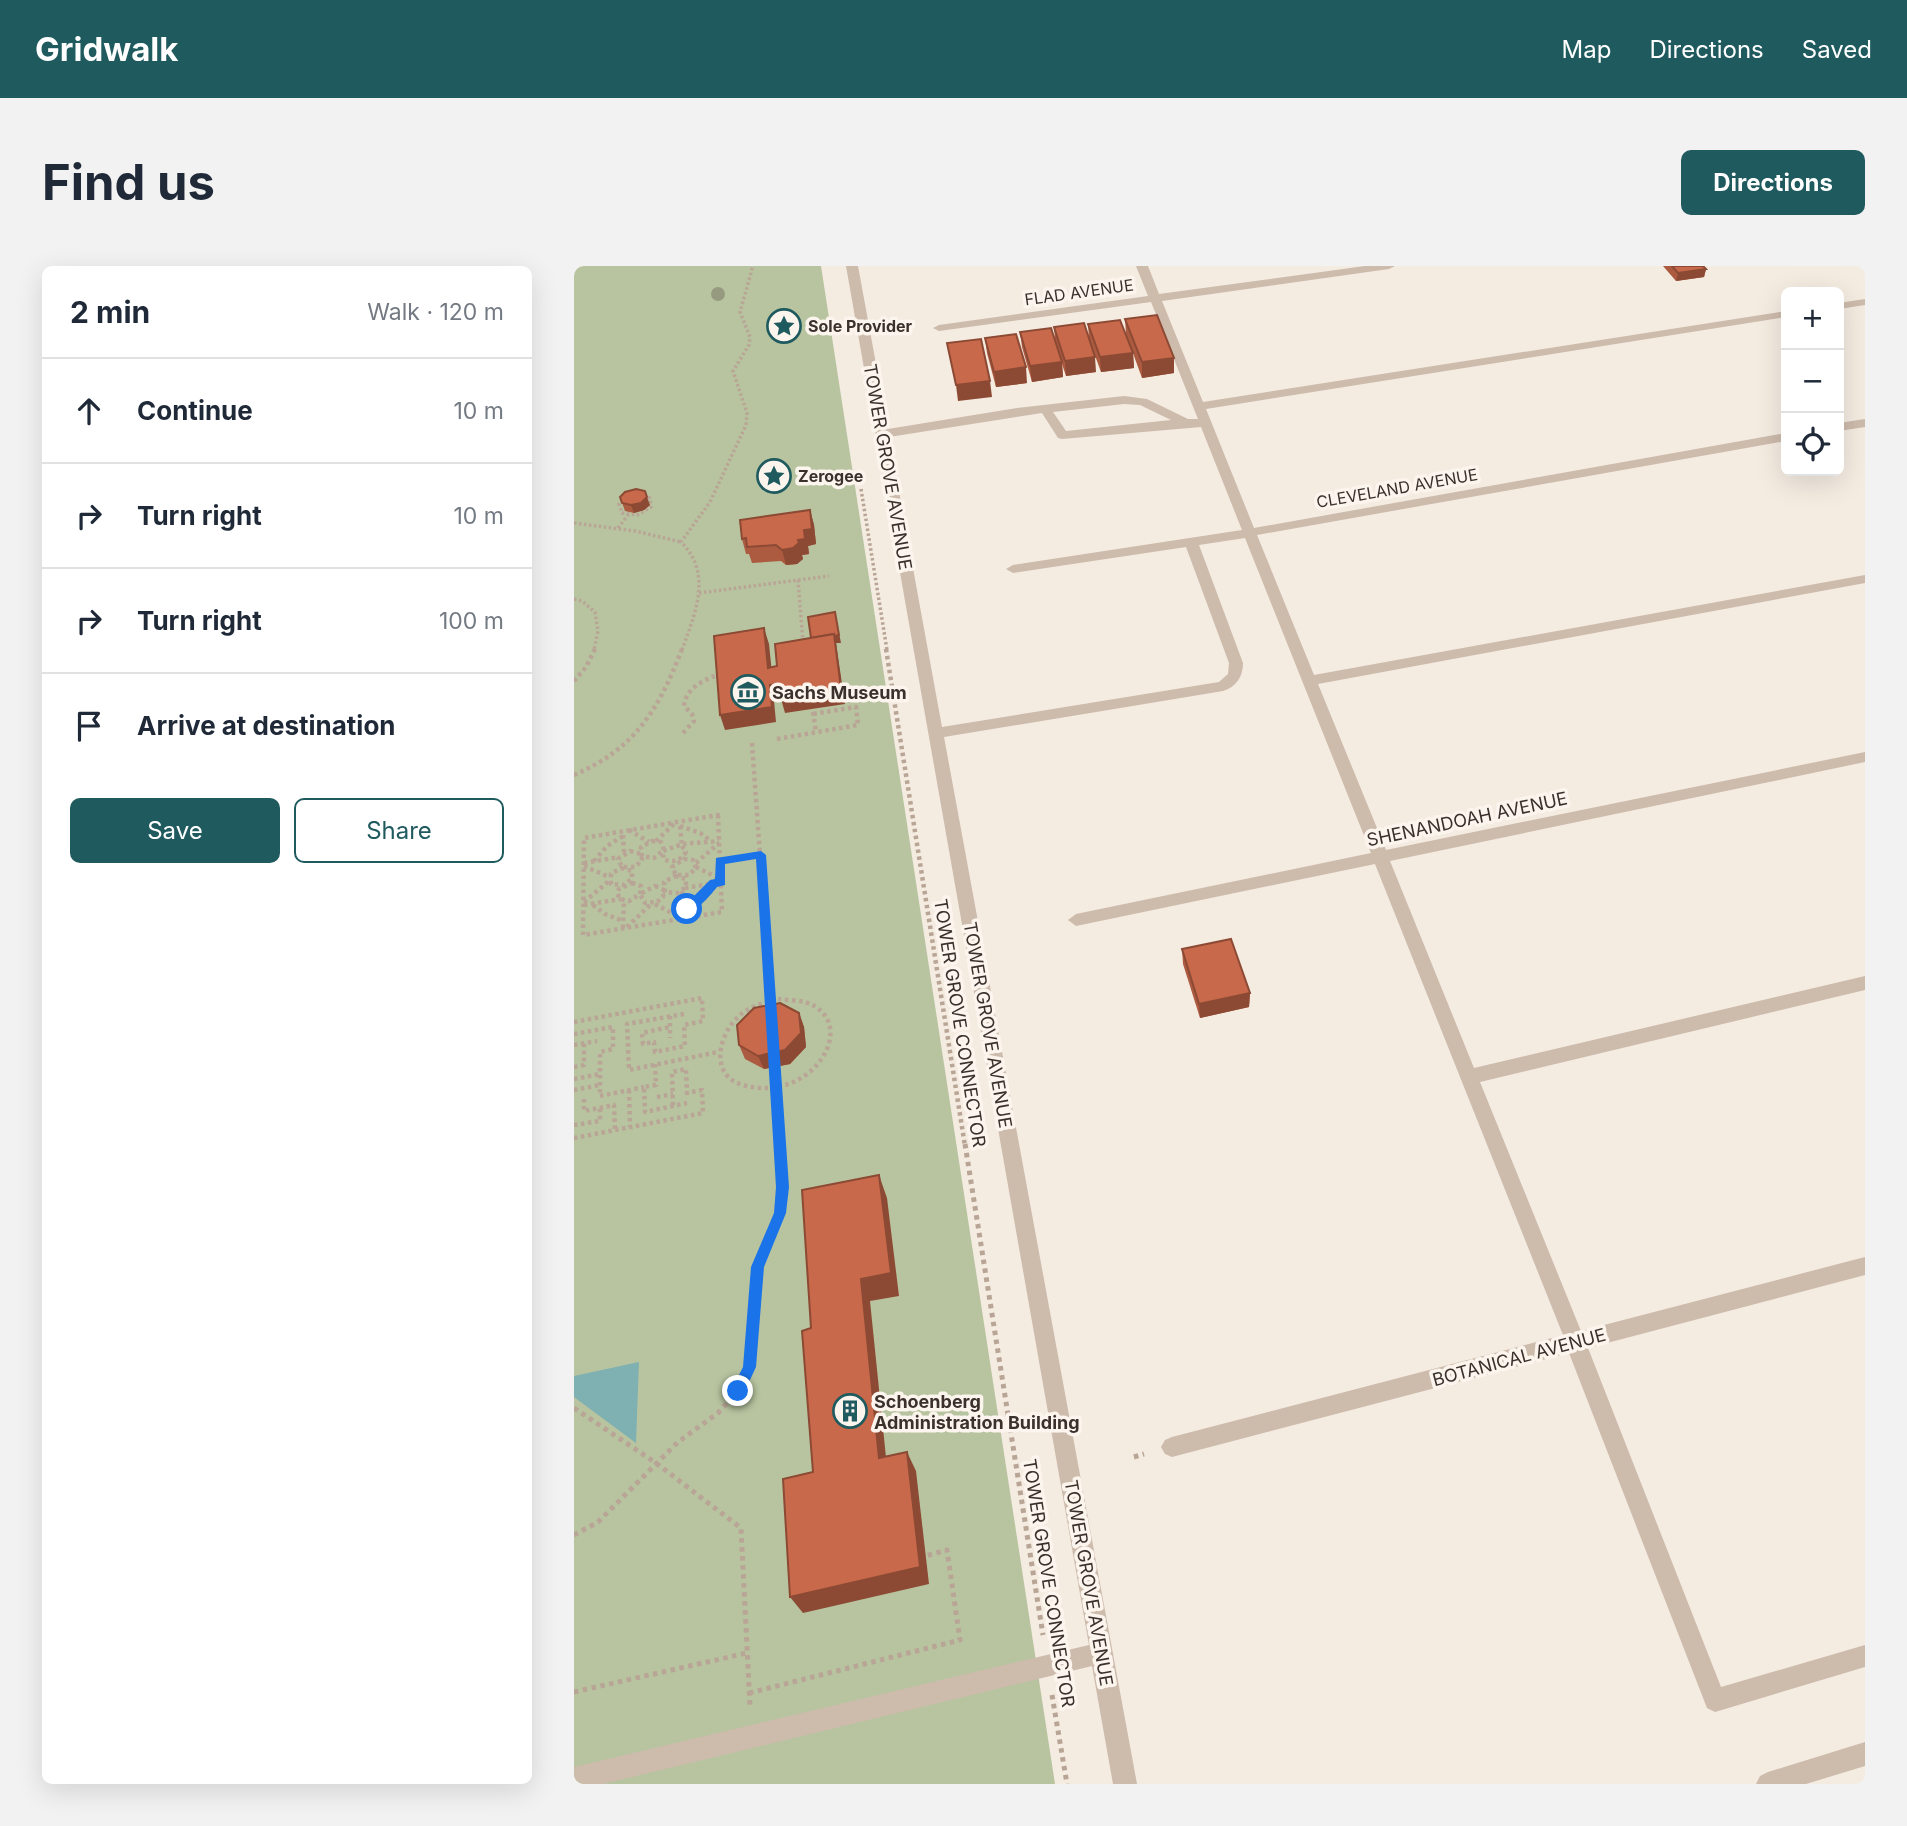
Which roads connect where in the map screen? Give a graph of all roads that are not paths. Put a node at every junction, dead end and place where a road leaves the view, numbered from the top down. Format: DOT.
graph roads {
  1 [pos="852,266"];
  2 [pos="1142,266"];
  3 [pos="1389,266"];
  4 [pos="1155,298"];
  5 [pos="1865,302"];
  6 [pos="1844,305"];
  7 [pos="1781,315"];
  8 [pos="939,328"];
  9 [pos="1200,406"];
  10 [pos="1046,410"];
  11 [pos="1186,422"];
  12 [pos="1207,423"];
  13 [pos="1865,423"];
  14 [pos="1844,426"];
  15 [pos="881,434"];
  16 [pos="1781,438"];
  17 [pos="1248,533"];
  18 [pos="1191,541"];
  19 [pos="1013,569"];
  20 [pos="1865,579"];
  21 [pos="1310,681"];
  22 [pos="936,733"];
  23 [pos="1865,757"];
  24 [pos="1378,857"];
  25 [pos="1076,920"];
  26 [pos="1865,984"];
  27 [pos="1469,1076"];
  28 [pos="1865,1266"];
  29 [pos="1575,1342"];
  30 [pos="1172,1447"];
  31 [pos="1101,1653"];
  32 [pos="1865,1656"];
  33 [pos="1865,1754"];
  34 [pos="574,1779"];
  35 [pos="1125,1784"];
  36 [pos="1768,1784"];
  1 -- 15 [label="street, TOWER GROVE AVENUE"];
  2 -- 4 [label="street"];
  3 -- 4 [label="street, FLAD AVENUE"];
  4 -- 8 [label="street, FLAD AVENUE"];
  4 -- 9 [label="street"];
  5 -- 6 [label="street"];
  7 -- 9 [label="street"];
  9 -- 12 [label="street"];
  10 -- 11 [label="street"];
  10 -- 11 [label="street"];
  10 -- 15 [label="street"];
  11 -- 12 [label="street"];
  12 -- 17 [label="street"];
  13 -- 14 [label="street"];
  15 -- 22 [label="street, TOWER GROVE AVENUE"];
  16 -- 17 [label="street, CLEVELAND AVENUE"];
  17 -- 18 [label="street, CLEVELAND AVENUE"];
  17 -- 21 [label="street"];
  18 -- 19 [label="street, CLEVELAND AVENUE"];
  18 -- 22 [label="street"];
  20 -- 21 [label="street"];
  21 -- 24 [label="street"];
  22 -- 31 [label="street, TOWER GROVE AVENUE"];
  23 -- 24 [label="street, SHENANDOAH AVENUE"];
  24 -- 25 [label="street, SHENANDOAH AVENUE"];
  24 -- 27 [label="street"];
  26 -- 27 [label="street"];
  27 -- 29 [label="street"];
  28 -- 29 [label="street, BOTANICAL AVENUE"];
  29 -- 30 [label="street, BOTANICAL AVENUE"];
  29 -- 32 [label="street"];
  31 -- 34 [label="street"];
  31 -- 35 [label="street, TOWER GROVE AVENUE"];
  33 -- 36 [label="street"];
}
